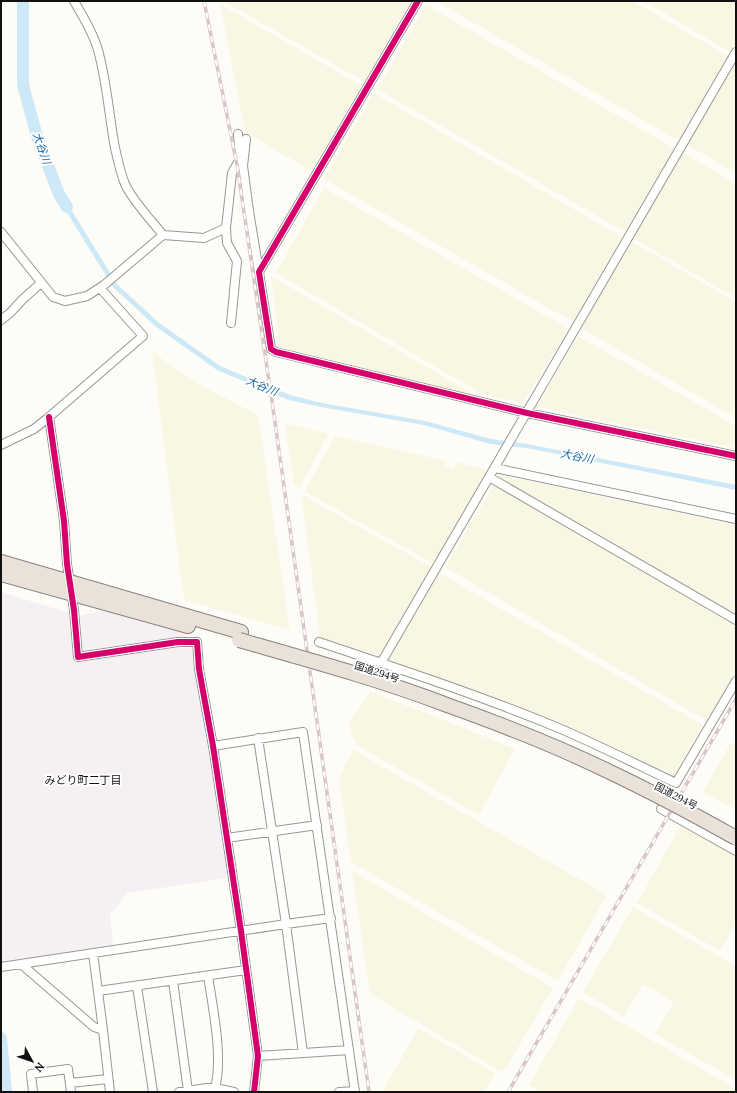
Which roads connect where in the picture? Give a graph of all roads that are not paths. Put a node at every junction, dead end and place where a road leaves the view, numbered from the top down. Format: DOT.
graph roads {
  1 [pos="74,1"];
  2 [pos="418,1"];
  3 [pos="736,52"];
  4 [pos="226,228"];
  5 [pos="1,232"];
  6 [pos="162,235"];
  7 [pos="259,272"];
  8 [pos="41,283"];
  9 [pos="102,286"];
  10 [pos="1,320"];
  11 [pos="231,323"];
  12 [pos="526,415"];
  13 [pos="49,417"];
  14 [pos="1,445"];
  15 [pos="736,456"];
  16 [pos="497,464"];
  17 [pos="489,478"];
  18 [pos="736,519"];
  19 [pos="1,562"];
  20 [pos="1,574"];
  21 [pos="70,588"];
  22 [pos="736,620"];
  23 [pos="240,636"];
  24 [pos="319,642"];
  25 [pos="382,663"];
  26 [pos="736,681"];
  27 [pos="258,738"];
  28 [pos="213,746"];
  29 [pos="661,809"];
  30 [pos="317,825"];
  31 [pos="736,828"];
  32 [pos="272,831"];
  33 [pos="227,838"];
  34 [pos="736,838"];
  35 [pos="736,851"];
  36 [pos="331,918"];
  37 [pos="286,924"];
  38 [pos="241,931"];
  39 [pos="93,953"];
  40 [pos="21,964"];
  41 [pos="1,967"];
  42 [pos="246,970"];
  43 [pos="208,976"];
  44 [pos="173,981"];
  45 [pos="137,986"];
  46 [pos="98,991"];
  47 [pos="103,1030"];
  48 [pos="349,1050"];
  49 [pos="303,1053"];
  50 [pos="258,1056"];
  51 [pos="108,1078"];
  52 [pos="70,1082"];
  53 [pos="214,1090"];
  54 [pos="188,1091"];
  55 [pos="33,1092"];
  56 [pos="71,1092"];
  57 [pos="110,1092"];
  58 [pos="153,1092"];
  59 [pos="179,1092"];
  60 [pos="234,1092"];
  61 [pos="254,1092"];
  62 [pos="339,1092"];
  63 [pos="355,1092"];
  1 -- 6 [label="street"];
  2 -- 7 [label="street"];
  3 -- 12 [label="street"];
  4 -- 6 [label="street"];
  4 -- 7 [label="street"];
  4 -- 11 [label="street"];
  5 -- 8 [label="street"];
  6 -- 9 [label="street"];
  7 -- 12 [label="street"];
  8 -- 9 [label="street"];
  8 -- 10 [label="street"];
  9 -- 13 [label="street"];
  12 -- 15 [label="street"];
  12 -- 16 [label="street"];
  13 -- 14 [label="street"];
  13 -- 21 [label="street"];
  16 -- 17 [label="street"];
  16 -- 18 [label="street"];
  17 -- 22 [label="street"];
  17 -- 25 [label="street"];
  19 -- 21 [label="highway, 国道294号"];
  20 -- 21 [label="highway, 国道294号"];
  21 -- 23 [label="highway, 国道294号"];
  21 -- 28 [label="street"];
  23 -- 31 [label="highway, 国道294号"];
  23 -- 34 [label="highway, 国道294号, bridge"];
  24 -- 25 [label="street"];
  25 -- 26 [label="street"];
  27 -- 28 [label="street"];
  27 -- 30 [label="street"];
  27 -- 32 [label="street"];
  28 -- 33 [label="street"];
  29 -- 35 [label="street"];
  30 -- 32 [label="street"];
  30 -- 36 [label="street"];
  32 -- 33 [label="street"];
  32 -- 37 [label="street"];
  33 -- 38 [label="street"];
  36 -- 37 [label="street"];
  36 -- 48 [label="street"];
  37 -- 38 [label="street"];
  37 -- 49 [label="street"];
  38 -- 39 [label="street"];
  38 -- 42 [label="street"];
  39 -- 40 [label="street"];
  39 -- 46 [label="street"];
  40 -- 41 [label="street"];
  40 -- 47 [label="street"];
  42 -- 43 [label="street"];
  42 -- 50 [label="street"];
  43 -- 44 [label="street"];
  43 -- 53 [label="street"];
  44 -- 45 [label="street"];
  44 -- 54 [label="street"];
  45 -- 46 [label="street"];
  45 -- 58 [label="street"];
  46 -- 47 [label="street"];
  47 -- 51 [label="street"];
  48 -- 49 [label="street"];
  48 -- 63 [label="street"];
  49 -- 50 [label="street"];
  50 -- 61 [label="street"];
  51 -- 52 [label="street"];
  51 -- 57 [label="street"];
  52 -- 55 [label="street"];
  52 -- 56 [label="street"];
  53 -- 54 [label="street"];
  53 -- 60 [label="street"];
  54 -- 59 [label="street"];
  62 -- 63 [label="street"];
}
